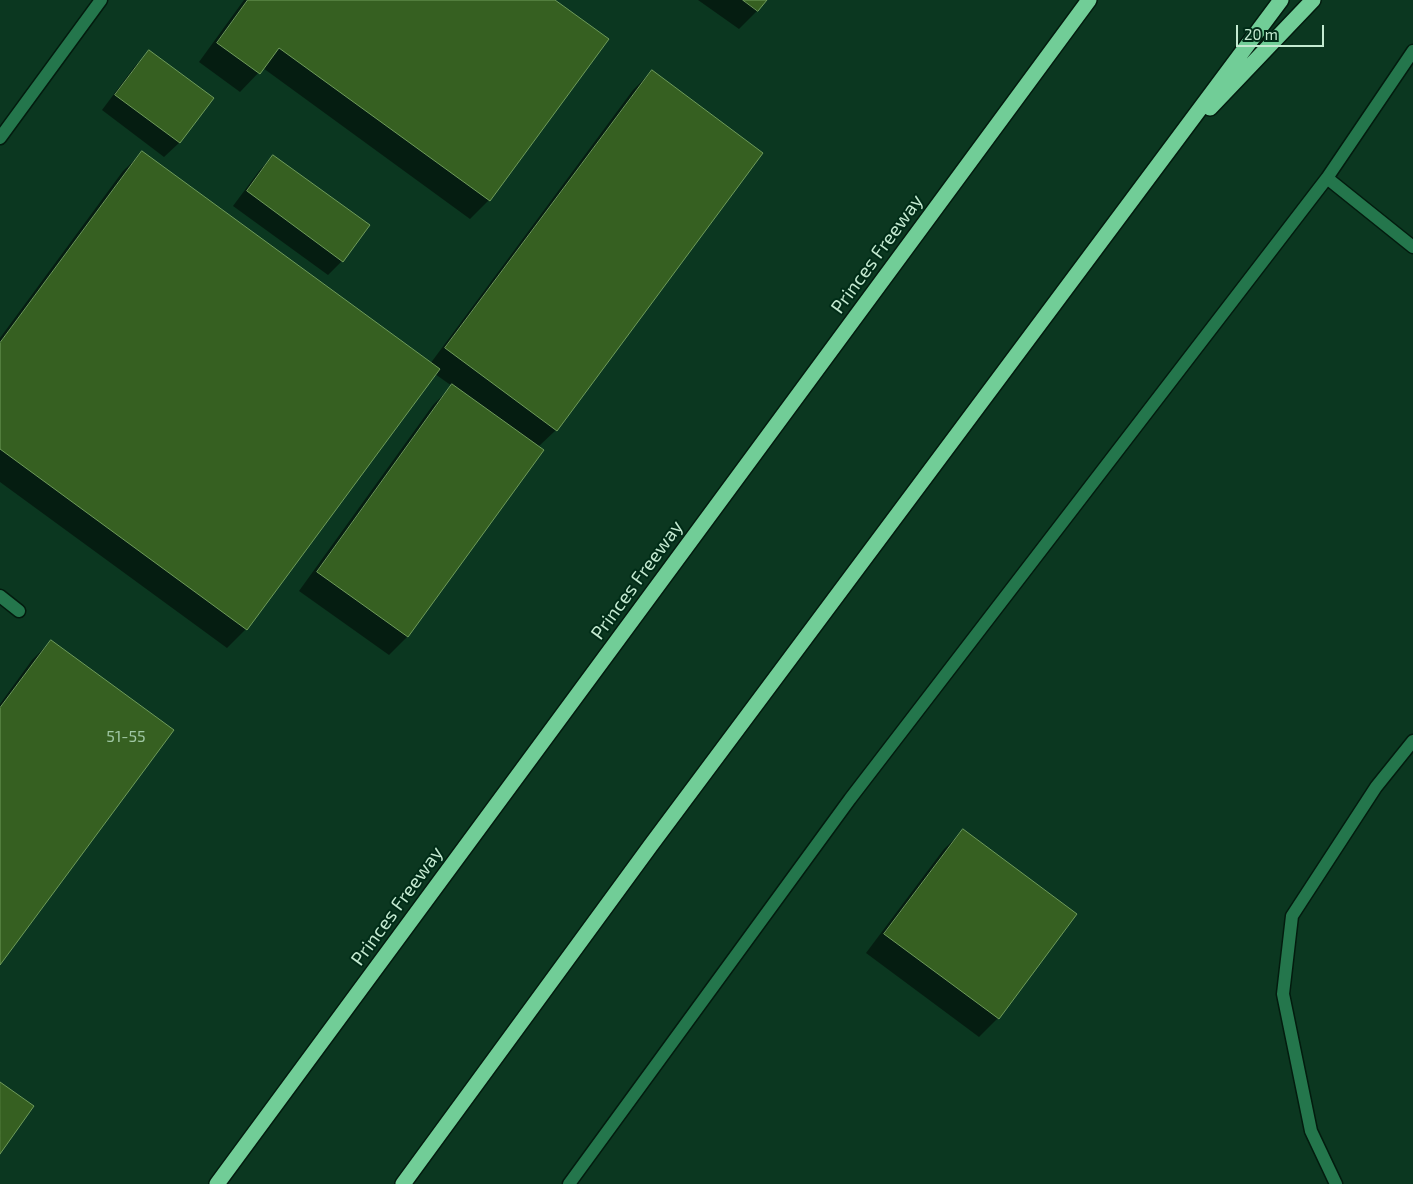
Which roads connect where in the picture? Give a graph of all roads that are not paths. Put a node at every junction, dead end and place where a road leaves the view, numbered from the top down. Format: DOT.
graph roads {
  1 [pos="102,0"];
  2 [pos="1089,0"];
  3 [pos="1280,0"];
  4 [pos="1313,0"];
  5 [pos="1413,51"];
  6 [pos="0,138"];
  7 [pos="1164,156"];
  8 [pos="1327,178"];
  9 [pos="1413,247"];
  10 [pos="0,596"];
  11 [pos="19,611"];
  12 [pos="1413,741"];
  13 [pos="217,1184"];
  14 [pos="403,1184"];
  15 [pos="569,1184"];
  16 [pos="1336,1184"];
  1 -- 6 [label="street"];
  2 -- 13 [label="highway, Princes Freeway"];
  3 -- 7 [label="highway"];
  4 -- 7 [label="highway"];
  5 -- 8 [label="street"];
  7 -- 14 [label="highway"];
  8 -- 9 [label="street"];
  8 -- 15 [label="street"];
  10 -- 11 [label="street"];
  12 -- 16 [label="street"];
}
